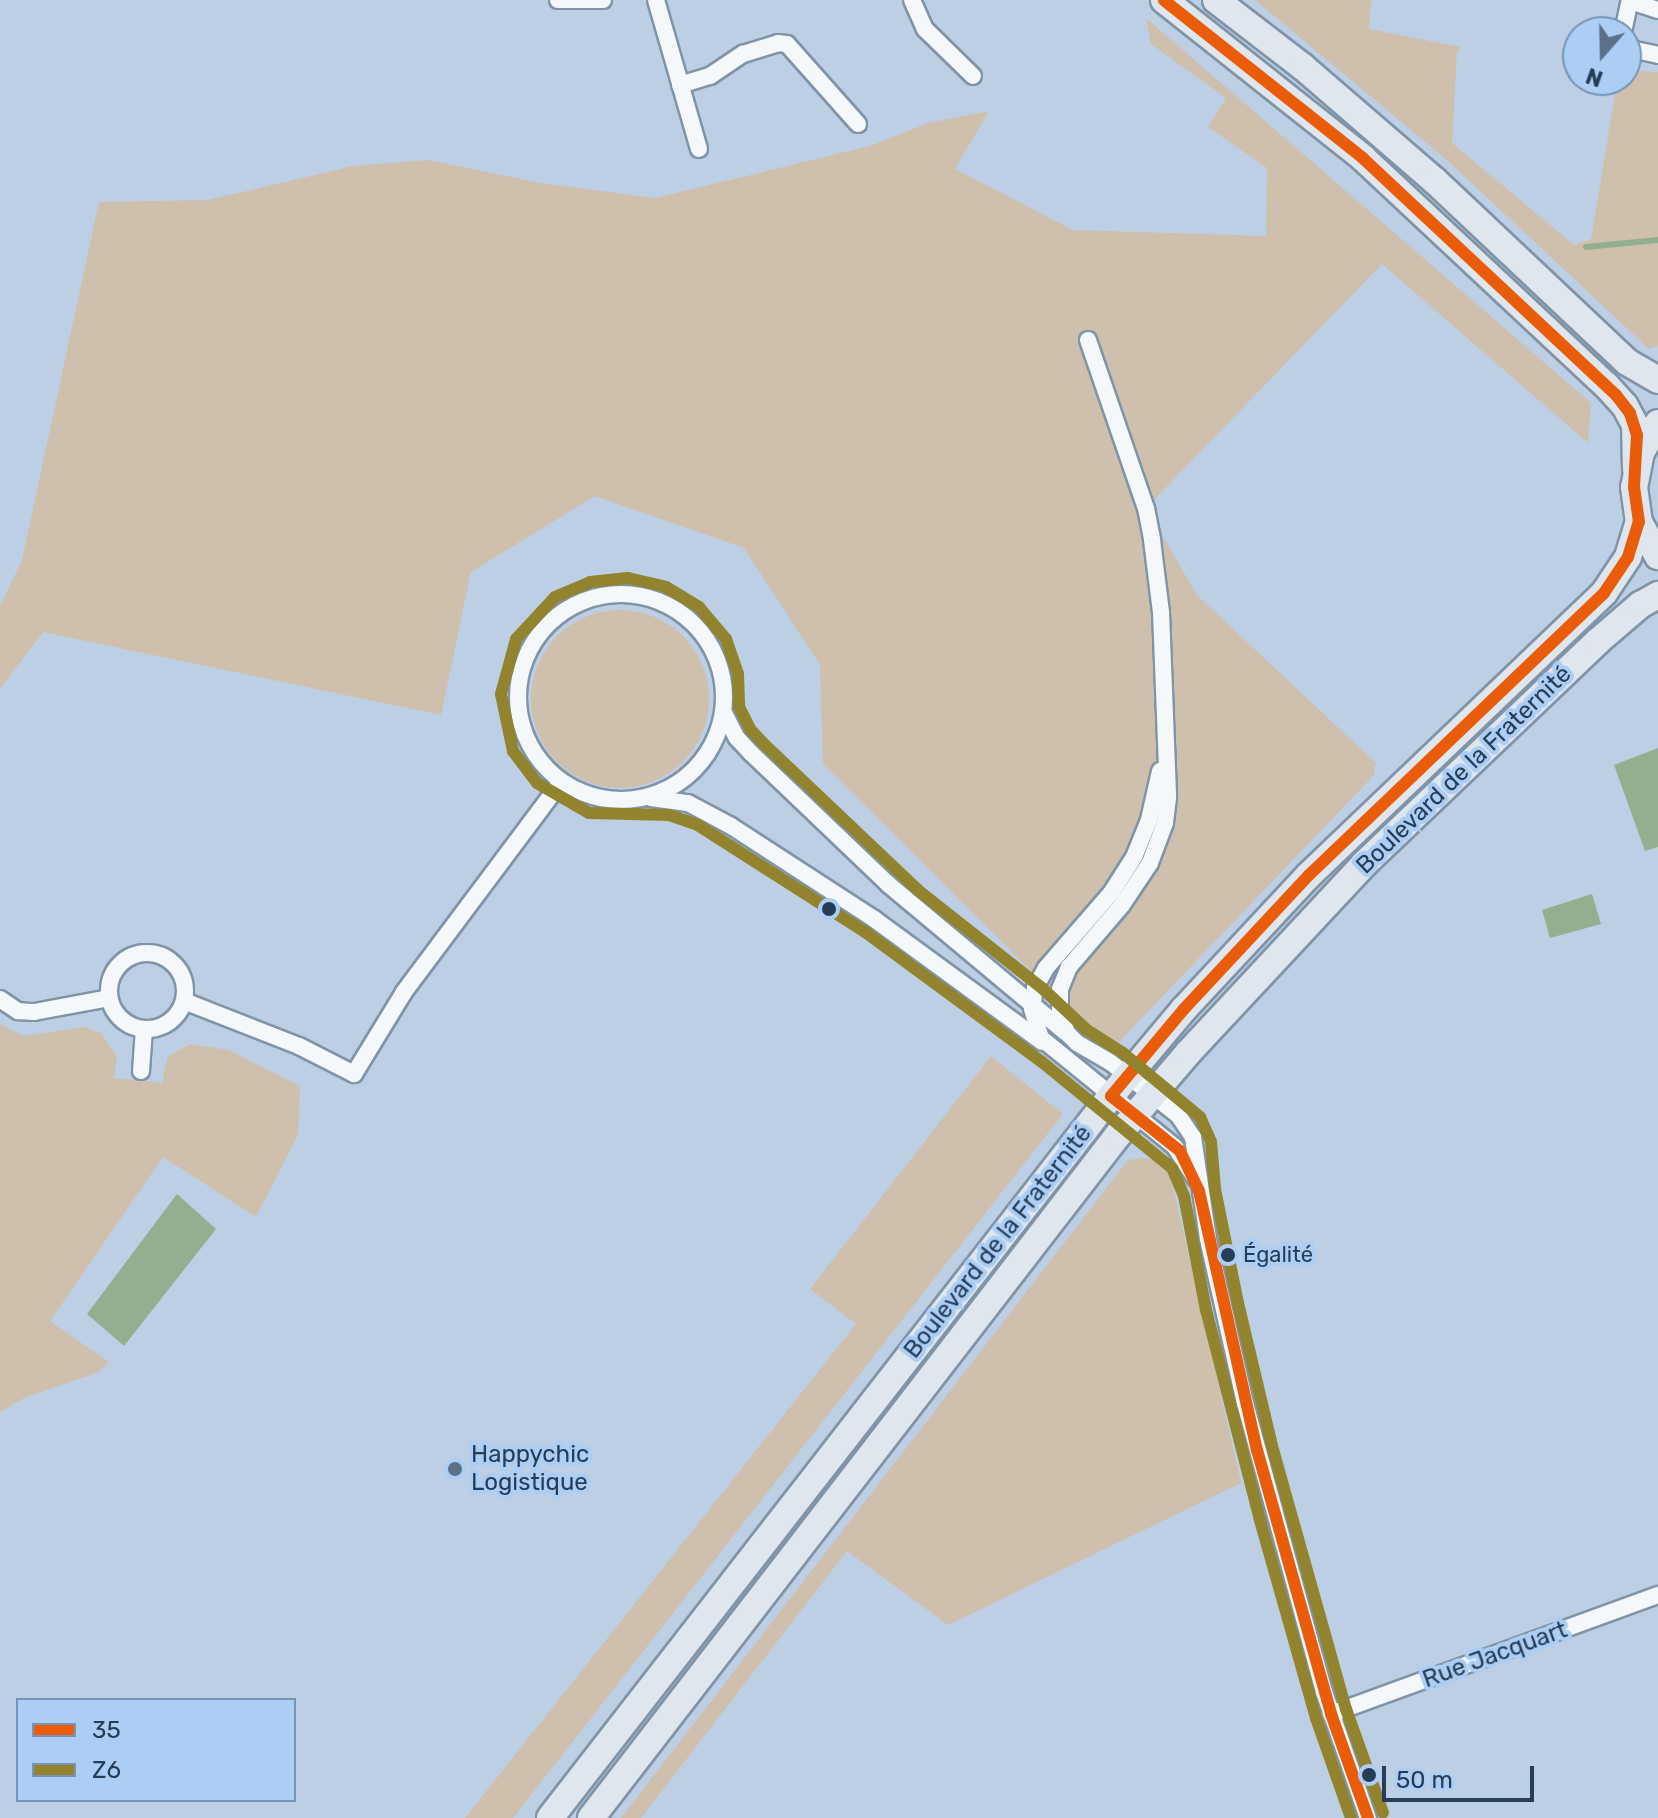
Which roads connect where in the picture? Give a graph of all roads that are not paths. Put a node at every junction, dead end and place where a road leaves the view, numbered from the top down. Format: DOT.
graph roads {
  1 [pos="558,0"];
  2 [pos="603,0"];
  3 [pos="656,0"];
  4 [pos="912,0"];
  5 [pos="1164,0"];
  6 [pos="1216,0"];
  7 [pos="1630,1"];
  8 [pos="1658,10"];
  9 [pos="973,76"];
  10 [pos="680,85"];
  11 [pos="858,124"];
  12 [pos="699,149"];
  13 [pos="1088,340"];
  14 [pos="1658,380"];
  15 [pos="1658,423"];
  16 [pos="1636,469"];
  17 [pos="1639,522"];
  18 [pos="1658,556"];
  19 [pos="1658,595"];
  20 [pos="723,711"];
  21 [pos="1164,722"];
  22 [pos="561,782"];
  23 [pos="645,797"];
  24 [pos="109,998"];
  25 [pos="0,999"];
  26 [pos="184,1001"];
  27 [pos="1032,1001"];
  28 [pos="144,1029"];
  29 [pos="1072,1038"];
  30 [pos="1052,1049"];
  31 [pos="141,1071"];
  32 [pos="1119,1086"];
  33 [pos="1152,1095"];
  34 [pos="1135,1116"];
  35 [pos="1199,1191"];
  36 [pos="1658,1595"];
  37 [pos="1331,1714"];
  38 [pos="550,1818"];
  39 [pos="591,1818"];
  40 [pos="1368,1818"];
  1 -- 2 [label="street"];
  3 -- 10 [label="street"];
  4 -- 9 [label="street"];
  5 -- 16 [label="main road"];
  6 -- 14 [label="main road"];
  7 -- 8 [label="street"];
  10 -- 11 [label="street"];
  10 -- 12 [label="street"];
  13 -- 21 [label="street"];
  15 -- 16 [label="main road"];
  16 -- 17 [label="main road"];
  17 -- 18 [label="main road"];
  17 -- 32 [label="main road, Boulevard de la Fraternité"];
  19 -- 33 [label="main road, Boulevard de la Fraternité"];
  20 -- 22 [label="street"];
  20 -- 23 [label="street"];
  20 -- 27 [label="street"];
  21 -- 27 [label="street"];
  21 -- 29 [label="street"];
  22 -- 23 [label="street"];
  22 -- 26 [label="street"];
  23 -- 30 [label="street"];
  24 -- 25 [label="street"];
  24 -- 26 [label="street"];
  24 -- 28 [label="street"];
  26 -- 28 [label="street"];
  27 -- 29 [label="street"];
  27 -- 30 [label="street"];
  28 -- 31 [label="street"];
  29 -- 32 [label="street"];
  30 -- 32 [label="street"];
  32 -- 33 [label="street"];
  32 -- 34 [label="street"];
  32 -- 38 [label="main road, Boulevard de la Fraternité"];
  33 -- 34 [label="main road, Boulevard de la Fraternité"];
  33 -- 35 [label="street"];
  34 -- 35 [label="street"];
  34 -- 39 [label="main road, Boulevard de la Fraternité"];
  35 -- 37 [label="street"];
  36 -- 37 [label="street, Rue Jacquart"];
  37 -- 40 [label="street"];
}
